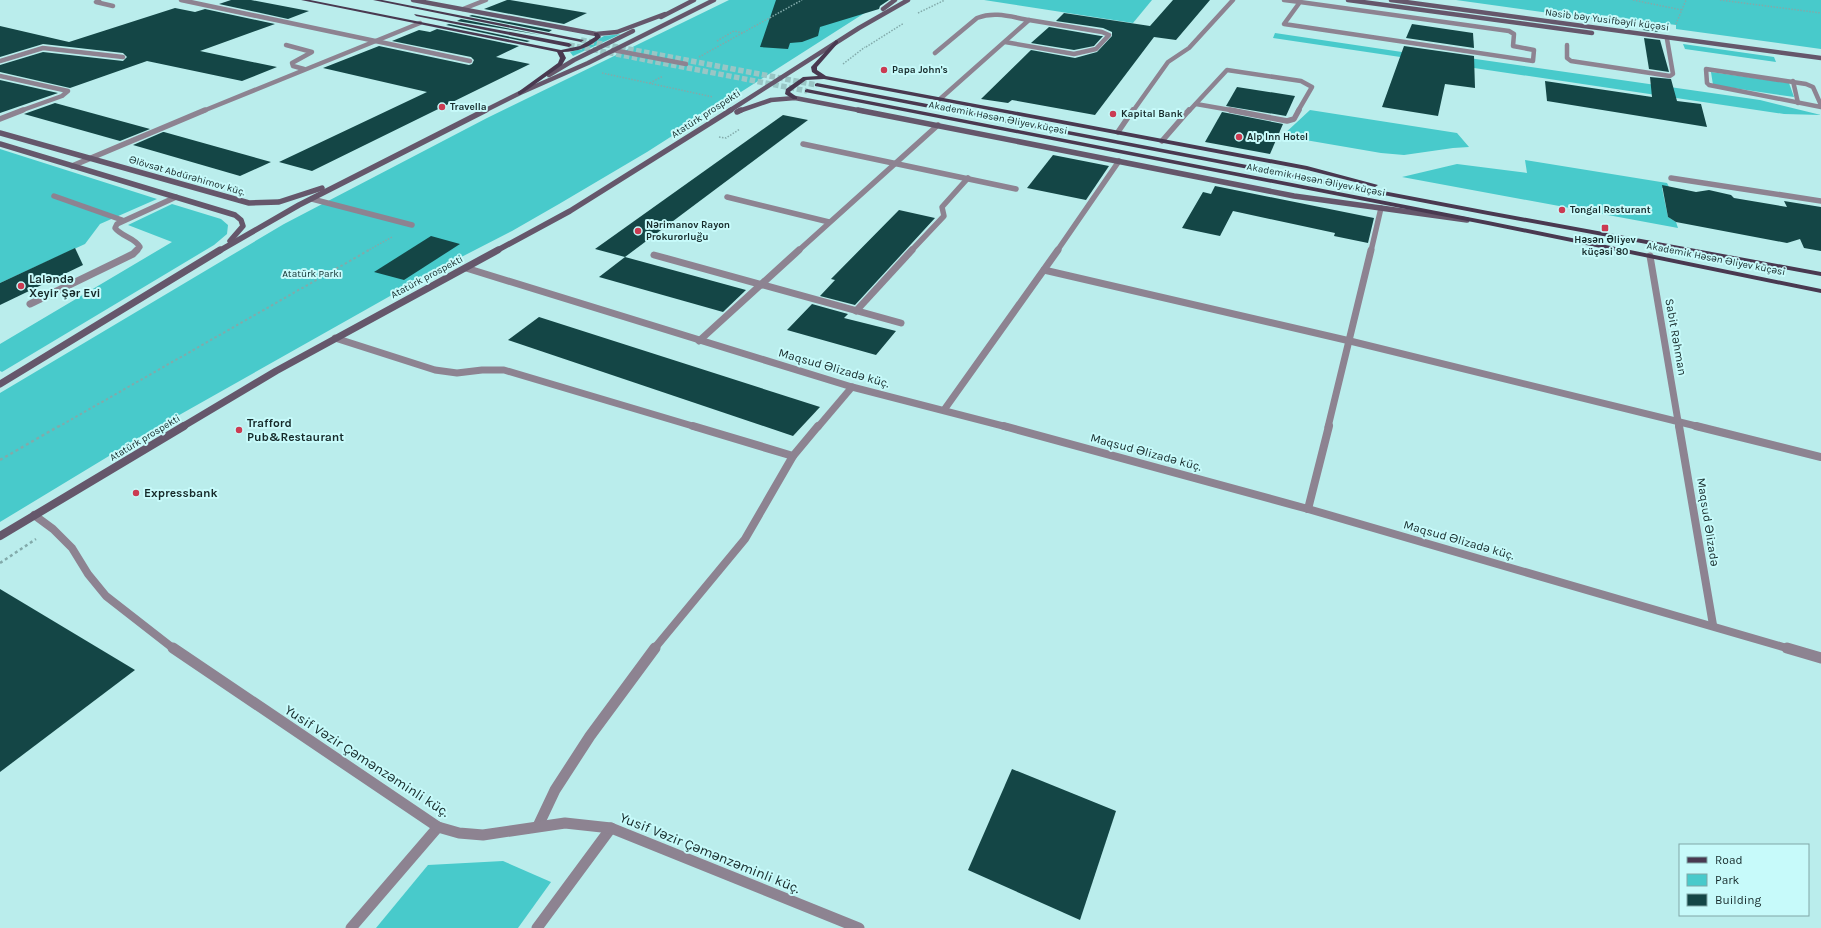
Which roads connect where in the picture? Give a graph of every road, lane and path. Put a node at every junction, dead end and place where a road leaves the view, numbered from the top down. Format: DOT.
graph roads {
  1 [pos="99,0"];
  2 [pos="181,0"];
  3 [pos="212,0"];
  4 [pos="303,0"];
  5 [pos="335,0"];
  6 [pos="375,0"];
  7 [pos="413,0"];
  8 [pos="486,0"];
  9 [pos="694,0"];
  10 [pos="714,0"];
  11 [pos="802,0"];
  12 [pos="895,0"];
  13 [pos="908,0"];
  14 [pos="945,0"];
  15 [pos="1233,0"];
  16 [pos="1284,0"];
  17 [pos="1348,0"];
  18 [pos="1391,0"];
  19 [pos="1417,0"];
  20 [pos="1633,0"];
  21 [pos="1686,0"];
  22 [pos="1720,0"];
  23 [pos="1300,2"];
  24 [pos="351,3"];
  25 [pos="199,4"];
  26 [pos="112,6"];
  27 [pos="463,9"];
  28 [pos="1682,10"];
  29 [pos="1821,13"];
  30 [pos="665,14"];
  31 [pos="917,14"];
  32 [pos="413,15"];
  33 [pos="1029,20"];
  34 [pos="904,22"];
  35 [pos="420,23"];
  36 [pos="1675,24"];
  37 [pos="859,28"];
  38 [pos="744,33"];
  39 [pos="596,34"];
  40 [pos="1594,34"];
  41 [pos="1610,35"];
  42 [pos="1667,39"];
  43 [pos="581,40"];
  44 [pos="717,41"];
  45 [pos="374,42"];
  46 [pos="836,42"];
  47 [pos="1005,42"];
  48 [pos="1706,42"];
  49 [pos="286,45"];
  50 [pos="569,45"];
  51 [pos="1567,45"];
  52 [pos="866,47"];
  53 [pos="614,50"];
  54 [pos="559,51"];
  55 [pos="935,53"];
  56 [pos="857,54"];
  57 [pos="123,57"];
  58 [pos="1821,58"];
  59 [pos="0,61"];
  60 [pos="470,61"];
  61 [pos="686,64"];
  62 [pos="843,64"];
  63 [pos="304,69"];
  64 [pos="598,72"];
  65 [pos="0,76"];
  66 [pos="824,77"];
  67 [pos="1793,81"];
  68 [pos="650,83"];
  69 [pos="817,85"];
  70 [pos="807,91"];
  71 [pos="520,93"];
  72 [pos="713,97"];
  73 [pos="795,98"];
  74 [pos="940,100"];
  75 [pos="1798,103"];
  76 [pos="1196,104"];
  77 [pos="1821,106"];
  78 [pos="0,119"];
  79 [pos="938,125"];
  80 [pos="699,131"];
  81 [pos="1118,132"];
  82 [pos="0,133"];
  83 [pos="1162,141"];
  84 [pos="0,144"];
  85 [pos="803,144"];
  86 [pos="90,158"];
  87 [pos="1119,161"];
  88 [pos="896,163"];
  89 [pos="72,166"];
  90 [pos="367,170"];
  91 [pos="968,178"];
  92 [pos="1671,178"];
  93 [pos="1016,189"];
  94 [pos="54,196"];
  95 [pos="176,197"];
  96 [pos="727,197"];
  97 [pos="312,199"];
  98 [pos="1821,201"];
  99 [pos="1381,208"];
  100 [pos="1488,213"];
  101 [pos="122,220"];
  102 [pos="829,222"];
  103 [pos="1488,223"];
  104 [pos="412,225"];
  105 [pos="219,251"];
  106 [pos="654,255"];
  107 [pos="1650,256"];
  108 [pos="466,268"];
  109 [pos="1044,270"];
  110 [pos="1821,274"];
  111 [pos="759,285"];
  112 [pos="1821,286"];
  113 [pos="1821,290"];
  114 [pos="30,304"];
  115 [pos="856,311"];
  116 [pos="901,323"];
  117 [pos="336,338"];
  118 [pos="699,341"];
  119 [pos="1350,341"];
  120 [pos="0,384"];
  121 [pos="852,387"];
  122 [pos="944,410"];
  123 [pos="1680,422"];
  124 [pos="793,456"];
  125 [pos="1821,457"];
  126 [pos="0,460"];
  127 [pos="1308,509"];
  128 [pos="34,515"];
  129 [pos="53,529"];
  130 [pos="0,536"];
  131 [pos="0,563"];
  132 [pos="1713,625"];
  133 [pos="1821,658"];
  134 [pos="538,826"];
  135 [pos="438,827"];
  136 [pos="611,828"];
  137 [pos="351,928"];
  138 [pos="537,928"];
  139 [pos="859,928"];
  1 -- 26 [label="street"];
  2 -- 25 [label="street"];
  3 -- 25 [label="street"];
  4 -- 35 [label="main road"];
  5 -- 24 [label="main road"];
  6 -- 43 [label="main road"];
  7 -- 27 [label="main road"];
  8 -- 27 [label="street"];
  9 -- 30 [label="main road"];
  10 -- 53 [label="main road"];
  11 -- 38 [label="path"];
  12 -- 37 [label="main road, Atatürk prospekti"];
  13 -- 37 [label="main road, Atatürk prospekti"];
  14 -- 31 [label="path"];
  15 -- 81 [label="street"];
  16 -- 23 [label="street"];
  17 -- 40 [label="main road"];
  18 -- 48 [label="main road, Nəsib bəy Yusifbəyli küçəsi"];
  19 -- 48 [label="main road"];
  20 -- 28 [label="path"];
  21 -- 28 [label="path"];
  22 -- 29 [label="path"];
  23 -- 23 [label="street"];
  25 -- 45 [label="street"];
  27 -- 39 [label="main road"];
  28 -- 36 [label="path"];
  30 -- 39 [label="main road"];
  30 -- 71 [label="main road"];
  32 -- 50 [label="main road"];
  33 -- 47 [label="street"];
  33 -- 47 [label="street"];
  33 -- 55 [label="street"];
  34 -- 52 [label="path"];
  35 -- 45 [label="street"];
  35 -- 54 [label="main road"];
  37 -- 46 [label="main road, Atatürk prospekti"];
  38 -- 44 [label="path"];
  38 -- 61 [label="path"];
  39 -- 54 [label="main road"];
  41 -- 42 [label="main road"];
  42 -- 48 [label="main road"];
  42 -- 51 [label="street"];
  45 -- 60 [label="street"];
  45 -- 63 [label="street"];
  46 -- 66 [label="main road"];
  46 -- 80 [label="main road, Atatürk prospekti"];
  47 -- 74 [label="street"];
  48 -- 58 [label="main road, Nəsib bəy Yusifbəyli küçəsi"];
  49 -- 63 [label="street"];
  53 -- 61 [label="street"];
  53 -- 71 [label="main road"];
  54 -- 71 [label="main road"];
  56 -- 62 [label="path"];
  57 -- 59 [label="street"];
  61 -- 68 [label="path"];
  63 -- 86 [label="street"];
  64 -- 68 [label="path"];
  65 -- 78 [label="street"];
  66 -- 73 [label="main road"];
  66 -- 74 [label="main road"];
  67 -- 75 [label="street"];
  67 -- 75 [label="street"];
  67 -- 77 [label="street"];
  68 -- 72 [label="path"];
  69 -- 100 [label="main road, Akademik Həsən Əliyev küçəsi"];
  70 -- 103 [label="main road, Akademik Həsən Əliyev küçəsi"];
  71 -- 90 [label="main road"];
  73 -- 79 [label="main road"];
  73 -- 80 [label="main road"];
  74 -- 81 [label="main road"];
  75 -- 77 [label="street"];
  76 -- 76 [label="street"];
  76 -- 83 [label="street"];
  79 -- 87 [label="main road"];
  79 -- 88 [label="street"];
  80 -- 108 [label="main road, Atatürk prospekti"];
  81 -- 83 [label="main road"];
  82 -- 86 [label="main road, Əlövsət Abdürəhimov küç."];
  83 -- 100 [label="main road"];
  84 -- 89 [label="main road, Əlövsət Abdürəhimov küç."];
  85 -- 88 [label="street"];
  86 -- 89 [label="street"];
  86 -- 90 [label="main road, Əlövsət Abdürəhimov küç."];
  87 -- 99 [label="main road"];
  87 -- 109 [label="street"];
  88 -- 91 [label="street"];
  88 -- 102 [label="street"];
  89 -- 95 [label="main road, Əlövsət Abdürəhimov küç."];
  90 -- 97 [label="main road"];
  91 -- 93 [label="street"];
  91 -- 115 [label="street"];
  92 -- 98 [label="street"];
  94 -- 101 [label="street"];
  95 -- 101 [label="street"];
  95 -- 105 [label="main road, Əlövsət Abdürəhimov küç."];
  96 -- 102 [label="street"];
  97 -- 104 [label="street"];
  97 -- 105 [label="main road"];
  99 -- 103 [label="main road"];
  99 -- 119 [label="street"];
  100 -- 110 [label="main road, Akademik Həsən Əliyev küçəsi"];
  101 -- 114 [label="street"];
  102 -- 111 [label="street"];
  103 -- 107 [label="main road, Akademik Həsən Əliyev küçəsi"];
  104 -- 126 [label="path"];
  105 -- 120 [label="main road"];
  106 -- 111 [label="street"];
  107 -- 112 [label="main road"];
  107 -- 113 [label="main road, Akademik Həsən Əliyev küçəsi"];
  107 -- 123 [label="street, Sabit Rəhman"];
  108 -- 117 [label="main road, Atatürk prospekti"];
  108 -- 118 [label="street, Maqsud Əlizadə küç."];
  109 -- 119 [label="street"];
  109 -- 122 [label="street"];
  111 -- 115 [label="street"];
  111 -- 118 [label="street"];
  115 -- 116 [label="street"];
  117 -- 124 [label="street"];
  117 -- 128 [label="main road, Atatürk prospekti"];
  118 -- 121 [label="street, Maqsud Əlizadə küç."];
  119 -- 123 [label="street"];
  119 -- 127 [label="street"];
  121 -- 122 [label="street, Maqsud Əlizadə küç."];
  121 -- 124 [label="street"];
  122 -- 127 [label="street, Maqsud Əlizadə küç."];
  123 -- 125 [label="street"];
  123 -- 132 [label="street, Maqsud Əlizadə"];
  124 -- 134 [label="street"];
  127 -- 132 [label="street, Maqsud Əlizadə küç."];
  128 -- 129 [label="street, Yusif Vəzir Çəmənzəminli küç."];
  128 -- 130 [label="main road, Atatürk prospekti"];
  129 -- 131 [label="path"];
  129 -- 135 [label="street, Yusif Vəzir Çəmənzəminli küç."];
  132 -- 133 [label="street, Maqsud Əlizadə küç."];
  134 -- 135 [label="street, Yusif Vəzir Çəmənzəminli küç."];
  134 -- 136 [label="street, Yusif Vəzir Çəmənzəminli küç."];
  135 -- 137 [label="street"];
  136 -- 138 [label="street"];
  136 -- 139 [label="street, Yusif Vəzir Çəmənzəminli küç."];
}
